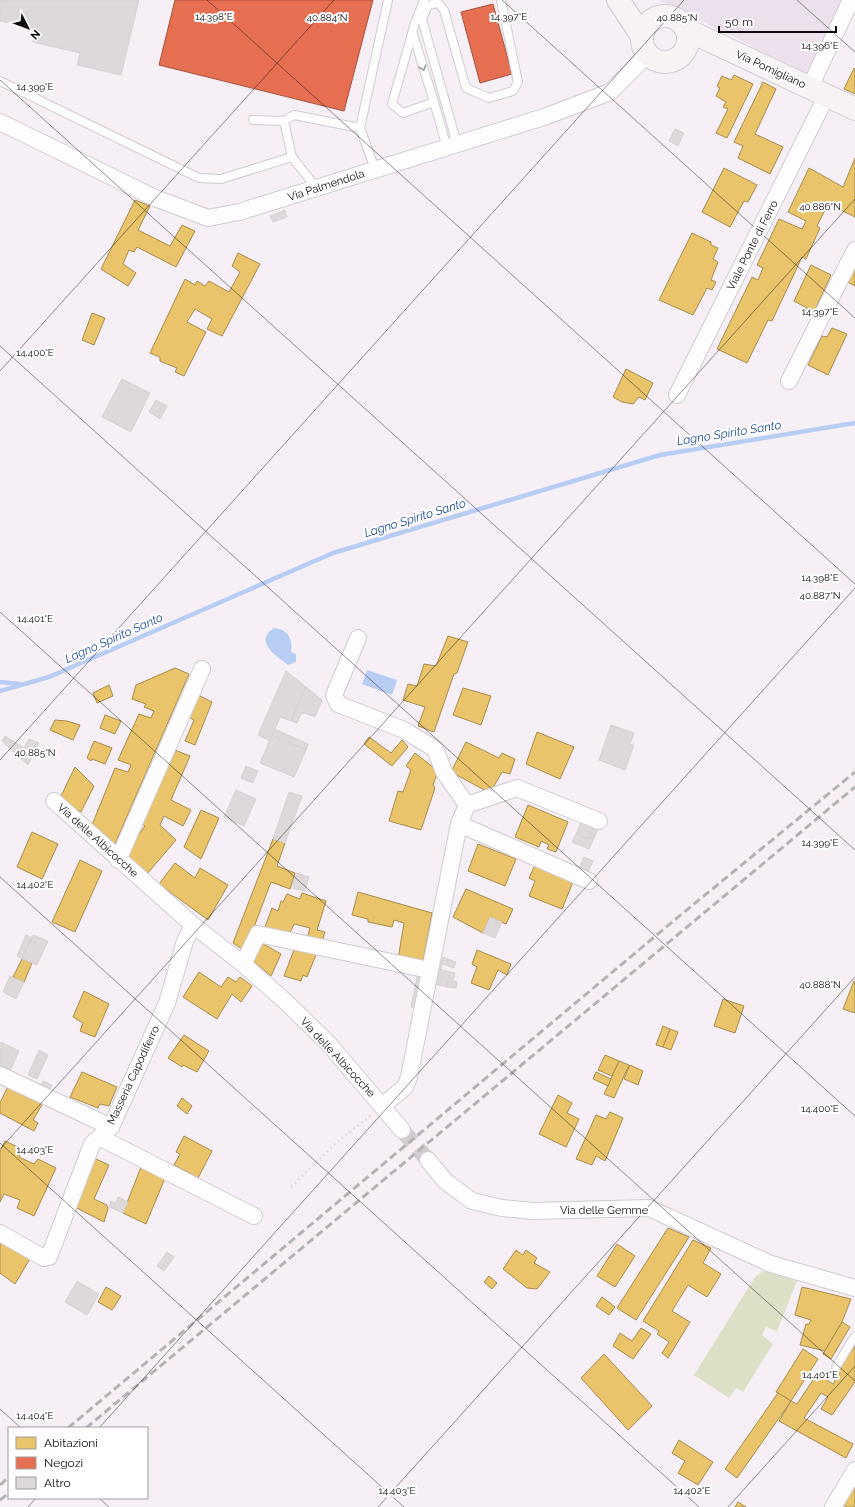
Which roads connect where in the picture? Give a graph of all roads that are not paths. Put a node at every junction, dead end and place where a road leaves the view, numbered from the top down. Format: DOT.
graph roads {
  1 [pos="388,0"];
  2 [pos="424,0"];
  3 [pos="501,0"];
  4 [pos="618,0"];
  5 [pos="851,0"];
  6 [pos="654,18"];
  7 [pos="413,33"];
  8 [pos="688,37"];
  9 [pos="645,45"];
  10 [pos="0,81"];
  11 [pos="818,91"];
  12 [pos="434,102"];
  13 [pos="855,109"];
  14 [pos="253,120"];
  15 [pos="284,121"];
  16 [pos="0,122"];
  17 [pos="360,128"];
  18 [pos="452,146"];
  19 [pos="292,157"];
  20 [pos="375,169"];
  21 [pos="314,189"];
  22 [pos="855,250"];
  23 [pos="788,381"];
  24 [pos="677,395"];
  25 [pos="358,638"];
  26 [pos="202,669"];
  27 [pos="54,801"];
  28 [pos="467,805"];
  29 [pos="600,821"];
  30 [pos="459,824"];
  31 [pos="118,860"];
  32 [pos="588,881"];
  33 [pos="193,925"];
  34 [pos="243,964"];
  35 [pos="429,970"];
  36 [pos="0,1075"];
  37 [pos="382,1106"];
  38 [pos="402,1130"];
  39 [pos="106,1132"];
  40 [pos="428,1160"];
  41 [pos="254,1216"];
  42 [pos="0,1233"];
  43 [pos="855,1288"];
  44 [pos="855,1336"];
  45 [pos="836,1367"];
  46 [pos="855,1470"];
  47 [pos="833,1507"];
  1 -- 17 [label="lane"];
  2 -- 7 [label="lane"];
  3 -- 18 [label="lane"];
  4 -- 6 [label="main road"];
  4 -- 9 [label="main road"];
  5 -- 11 [label="street, Viale Ponte di Ferro"];
  6 -- 8 [label="main road"];
  6 -- 9 [label="main road"];
  7 -- 12 [label="lane, one-way"];
  7 -- 12 [label="lane"];
  8 -- 9 [label="main road"];
  8 -- 11 [label="main road, Via Pomigliano"];
  9 -- 18 [label="street, Via Palmendola"];
  10 -- 19 [label="lane"];
  11 -- 13 [label="main road, Via Pomigliano"];
  11 -- 24 [label="street, Viale Ponte di Ferro"];
  12 -- 18 [label="lane"];
  14 -- 15 [label="lane"];
  15 -- 17 [label="lane"];
  15 -- 19 [label="lane"];
  16 -- 21 [label="street, Via Palmendola"];
  17 -- 20 [label="lane"];
  18 -- 20 [label="street, Via Palmendola"];
  19 -- 21 [label="lane"];
  20 -- 21 [label="street, Via Palmendola"];
  22 -- 23 [label="street"];
  25 -- 28 [label="street"];
  26 -- 31 [label="street"];
  27 -- 31 [label="street, Via delle Albicocche"];
  28 -- 29 [label="street"];
  28 -- 30 [label="street, Via delle Albicocche"];
  30 -- 32 [label="street"];
  30 -- 35 [label="street, Via delle Albicocche"];
  31 -- 33 [label="street, Via delle Albicocche"];
  33 -- 34 [label="street, Via delle Albicocche"];
  33 -- 39 [label="street, Masseria Capodiferro"];
  34 -- 35 [label="street"];
  34 -- 37 [label="street, Via delle Albicocche"];
  35 -- 37 [label="street, Via delle Albicocche"];
  36 -- 39 [label="street"];
  37 -- 38 [label="street"];
  39 -- 41 [label="street"];
  39 -- 42 [label="street, Masseria Capodiferro"];
  40 -- 43 [label="street, Via delle Gemme"];
  44 -- 45 [label="lane"];
  46 -- 47 [label="street"];
}
